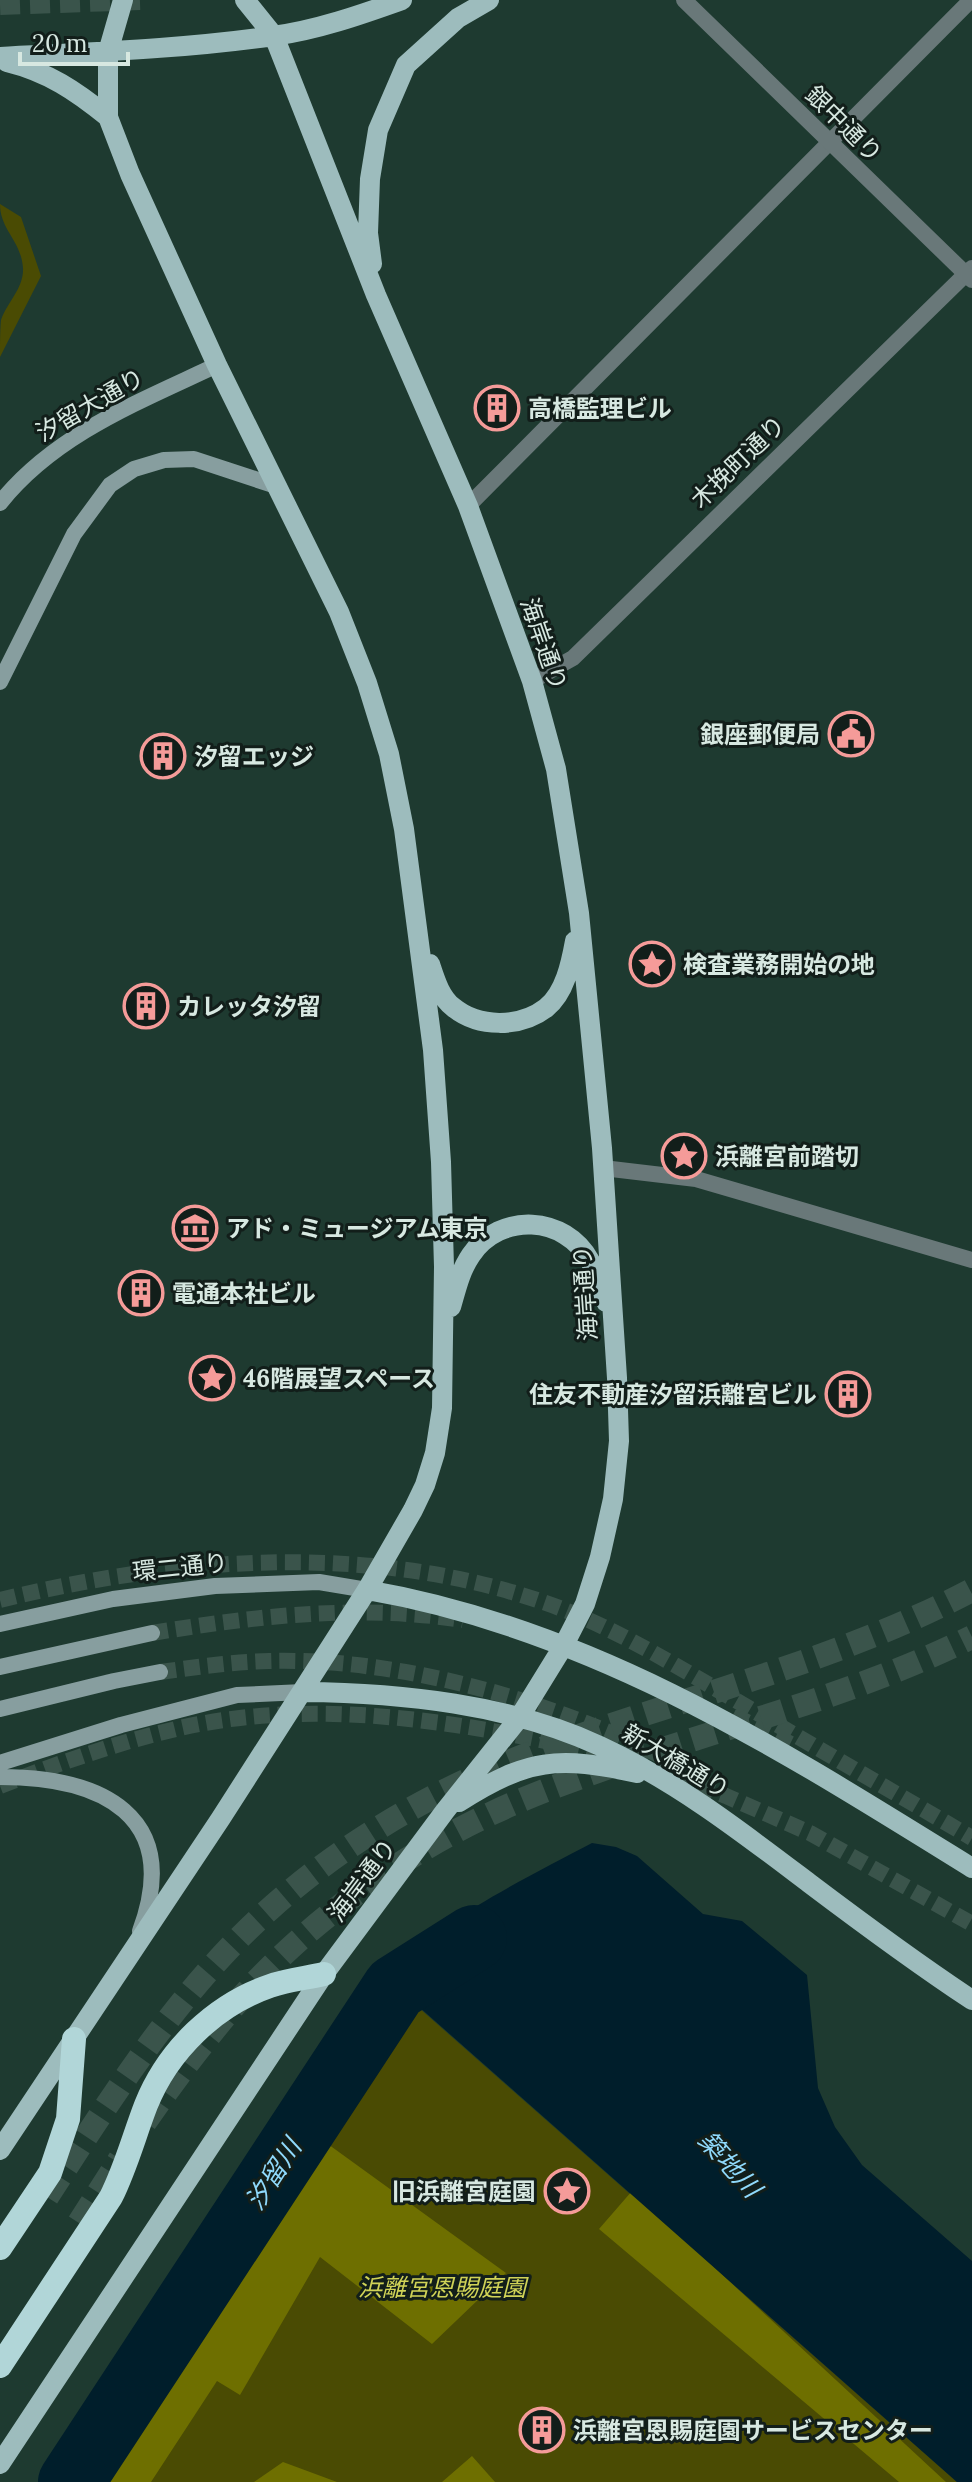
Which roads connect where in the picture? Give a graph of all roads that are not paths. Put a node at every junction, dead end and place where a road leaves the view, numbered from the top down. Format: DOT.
graph roads {
  1 [pos="123,0"];
  2 [pos="245,0"];
  3 [pos="402,0"];
  4 [pos="489,0"];
  5 [pos="684,0"];
  6 [pos="971,0"];
  7 [pos="274,36"];
  8 [pos="108,52"];
  9 [pos="0,58"];
  10 [pos="108,117"];
  11 [pos="828,143"];
  12 [pos="970,274"];
  13 [pos="376,295"];
  14 [pos="217,365"];
  15 [pos="279,487"];
  16 [pos="0,503"];
  17 [pos="468,506"];
  18 [pos="532,681"];
  19 [pos="0,682"];
  20 [pos="579,913"];
  21 [pos="418,932"];
  22 [pos="603,1168"];
  23 [pos="972,1260"];
  24 [pos="613,1319"];
  25 [pos="444,1331"];
  26 [pos="367,1590"];
  27 [pos="0,1624"];
  28 [pos="152,1633"];
  29 [pos="564,1645"];
  30 [pos="0,1667"];
  31 [pos="160,1672"];
  32 [pos="303,1692"];
  33 [pos="0,1709"];
  34 [pos="519,1718"];
  35 [pos="0,1763"];
  36 [pos="0,1777"];
  37 [pos="660,1778"];
  38 [pos="445,1811"];
  39 [pos="972,1868"];
  40 [pos="132,1951"];
  41 [pos="324,1974"];
  42 [pos="972,2000"];
  43 [pos="74,2039"];
  44 [pos="0,2150"];
  45 [pos="43,2203"];
  46 [pos="79,2223"];
  47 [pos="0,2248"];
  48 [pos="0,2268"];
  49 [pos="0,2343"];
  50 [pos="0,2366"];
  51 [pos="0,2464"];
  1 -- 8 [label="main road"];
  2 -- 7 [label="main road, 海岸通り"];
  3 -- 7 [label="main road"];
  4 -- 13 [label="main road"];
  5 -- 11 [label="street, 銀中通り"];
  6 -- 11 [label="street"];
  7 -- 8 [label="main road"];
  7 -- 13 [label="main road, 海岸通り"];
  8 -- 9 [label="main road"];
  8 -- 10 [label="main road"];
  9 -- 10 [label="main road"];
  10 -- 14 [label="main road"];
  11 -- 12 [label="street, 銀中通り"];
  11 -- 17 [label="street"];
  12 -- 18 [label="street, 木挽町通り"];
  13 -- 17 [label="main road, 海岸通り"];
  14 -- 15 [label="main road"];
  14 -- 16 [label="main road, 汐留大通り"];
  15 -- 19 [label="main road"];
  15 -- 21 [label="main road"];
  17 -- 18 [label="main road, 海岸通り"];
  18 -- 20 [label="main road, 海岸通り"];
  20 -- 21 [label="main road"];
  20 -- 22 [label="main road, 海岸通り"];
  21 -- 25 [label="main road"];
  22 -- 23 [label="street"];
  22 -- 24 [label="main road, 海岸通り"];
  24 -- 25 [label="main road"];
  24 -- 29 [label="main road, 海岸通り"];
  25 -- 26 [label="main road"];
  26 -- 27 [label="main road, 環二通り"];
  26 -- 29 [label="main road"];
  26 -- 32 [label="main road"];
  28 -- 30 [label="main road"];
  29 -- 34 [label="main road, 海岸通り"];
  29 -- 39 [label="main road"];
  31 -- 33 [label="main road"];
  32 -- 34 [label="main road, 新大橋通り"];
  32 -- 35 [label="main road"];
  32 -- 40 [label="main road"];
  34 -- 37 [label="main road, 新大橋通り"];
  34 -- 38 [label="main road, 海岸通り"];
  36 -- 40 [label="main road"];
  37 -- 38 [label="main road"];
  37 -- 42 [label="main road, 新大橋通り"];
  38 -- 41 [label="main road, 海岸通り"];
  40 -- 43 [label="main road"];
  41 -- 50 [label="highway"];
  41 -- 51 [label="main road, 海岸通り"];
  43 -- 44 [label="main road"];
  43 -- 47 [label="highway"];
  45 -- 48 [label="highway"];
  46 -- 49 [label="highway"];
}
